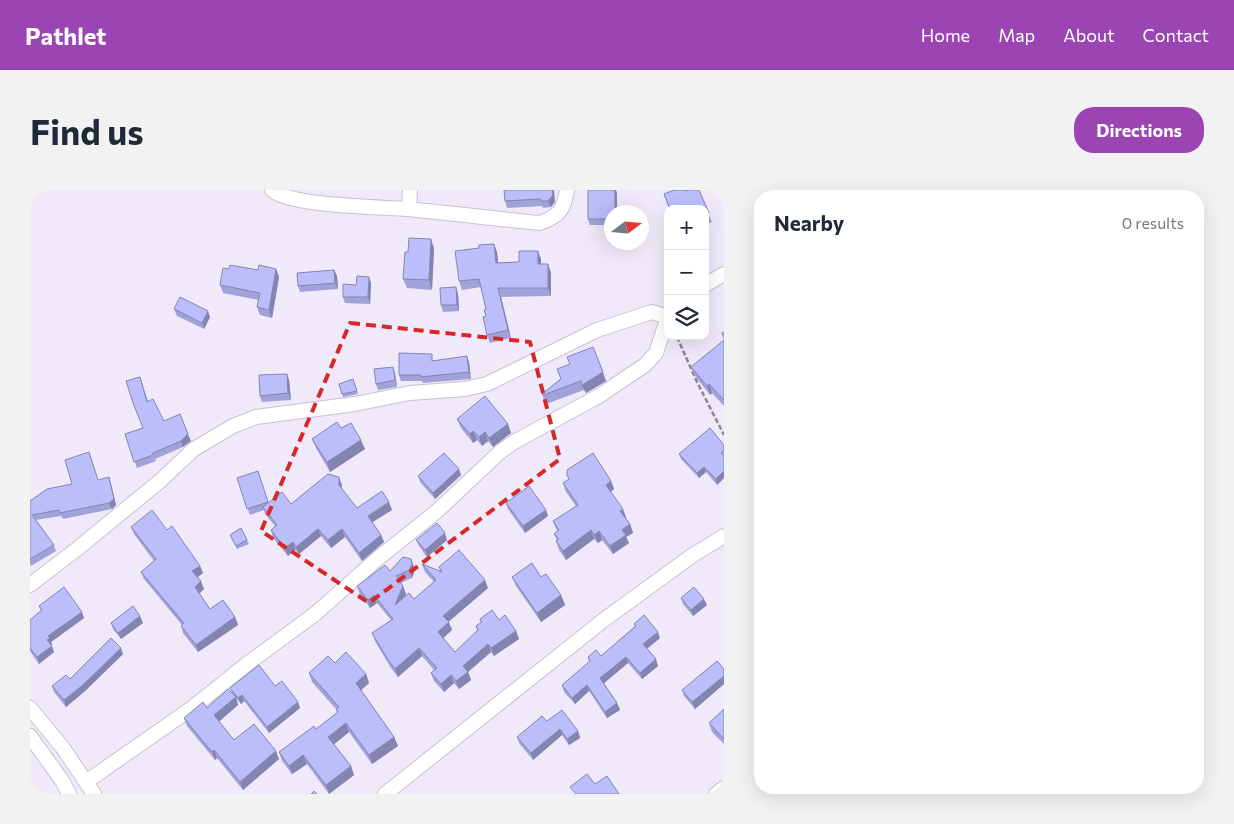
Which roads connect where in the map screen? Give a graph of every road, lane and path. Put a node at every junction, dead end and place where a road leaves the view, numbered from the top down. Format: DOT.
graph roads {
  1 [pos="272,190"];
  2 [pos="410,190"];
  3 [pos="567,190"];
  4 [pos="409,209"];
  5 [pos="724,274"];
  6 [pos="709,283"];
  7 [pos="664,316"];
  8 [pos="664,329"];
  9 [pos="678,340"];
  10 [pos="724,435"];
  11 [pos="724,536"];
  12 [pos="30,585"];
  13 [pos="30,708"];
  14 [pos="30,736"];
  15 [pos="90,788"];
  16 [pos="724,788"];
  17 [pos="69,794"];
  18 [pos="385,794"];
  19 [pos="716,794"];
  1 -- 4 [label="street"];
  2 -- 4 [label="street"];
  3 -- 4 [label="street"];
  5 -- 6 [label="street"];
  7 -- 12 [label="street"];
  8 -- 15 [label="street"];
  9 -- 10 [label="path"];
  11 -- 18 [label="street"];
  13 -- 15 [label="street"];
  14 -- 17 [label="street"];
  16 -- 19 [label="street"];
}
